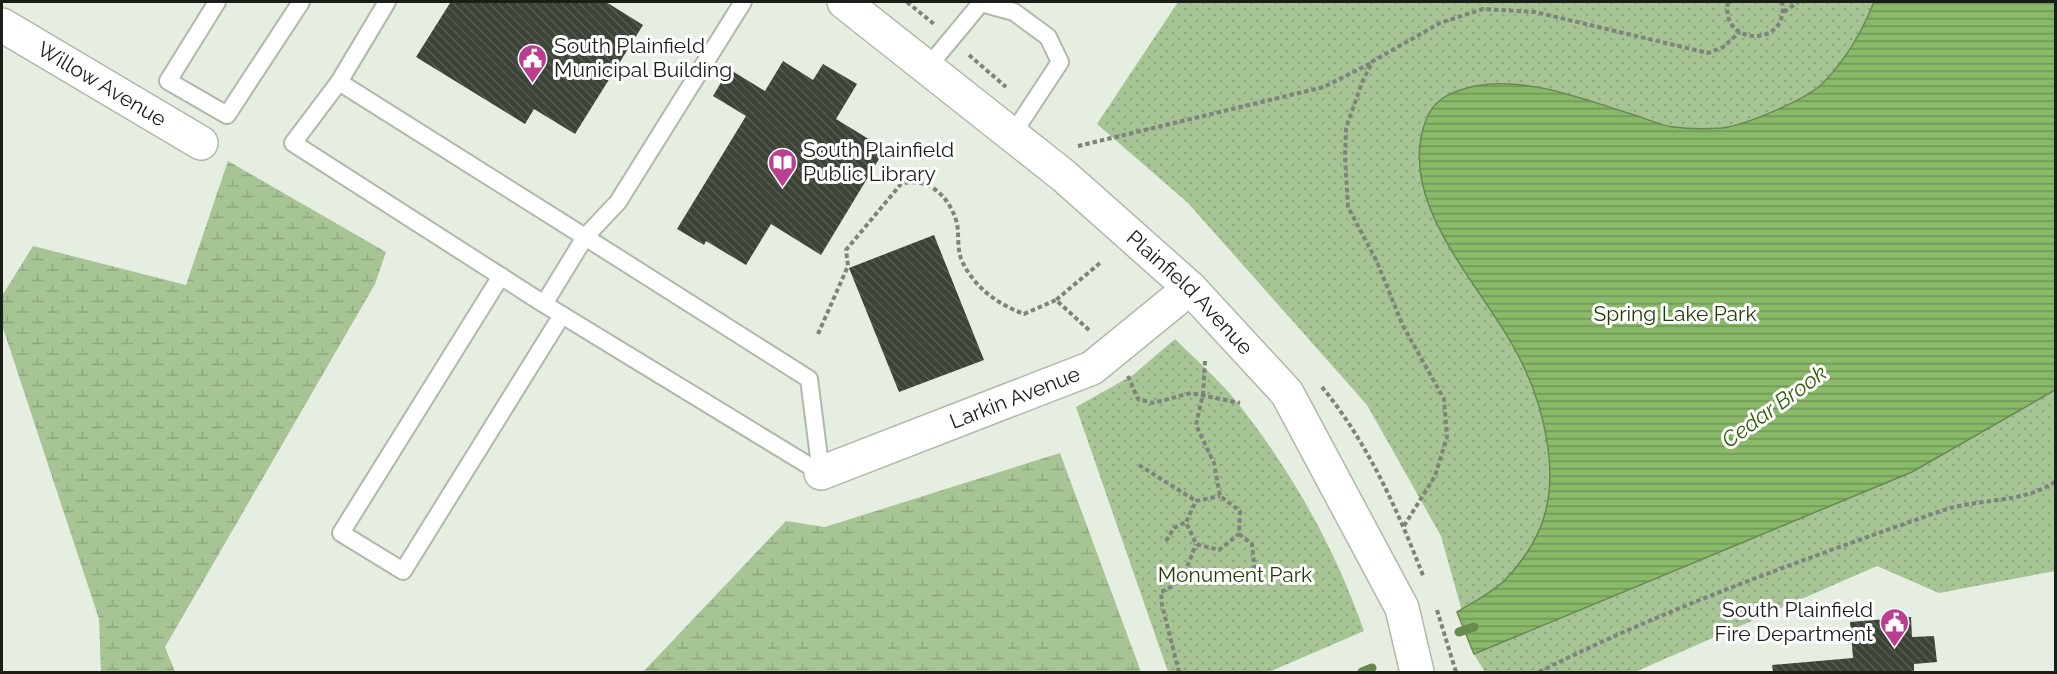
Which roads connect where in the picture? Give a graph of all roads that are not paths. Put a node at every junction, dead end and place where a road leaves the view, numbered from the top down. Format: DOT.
graph roads {
  1 [pos="217,2"];
  2 [pos="301,2"];
  3 [pos="387,2"];
  4 [pos="743,2"];
  5 [pos="844,2"];
  6 [pos="2,25"];
  7 [pos="927,68"];
  8 [pos="339,82"];
  9 [pos="1012,135"];
  10 [pos="201,143"];
  11 [pos="585,237"];
  12 [pos="501,276"];
  13 [pos="1190,288"];
  14 [pos="544,304"];
  15 [pos="562,315"];
  16 [pos="821,473"];
  17 [pos="1417,672"];
  1 -- 2 [label="lane"];
  3 -- 8 [label="lane"];
  4 -- 11 [label="lane"];
  5 -- 7 [label="street, Plainfield Avenue"];
  6 -- 10 [label="street, Willow Avenue"];
  7 -- 9 [label="street, Plainfield Avenue"];
  7 -- 9 [label="lane"];
  8 -- 11 [label="lane"];
  8 -- 12 [label="lane"];
  9 -- 13 [label="street, Plainfield Avenue"];
  11 -- 14 [label="lane"];
  11 -- 16 [label="lane"];
  12 -- 14 [label="lane"];
  12 -- 15 [label="lane"];
  13 -- 16 [label="street, Larkin Avenue"];
  13 -- 17 [label="street, Plainfield Avenue"];
  14 -- 15 [label="lane"];
  15 -- 16 [label="lane"];
}
